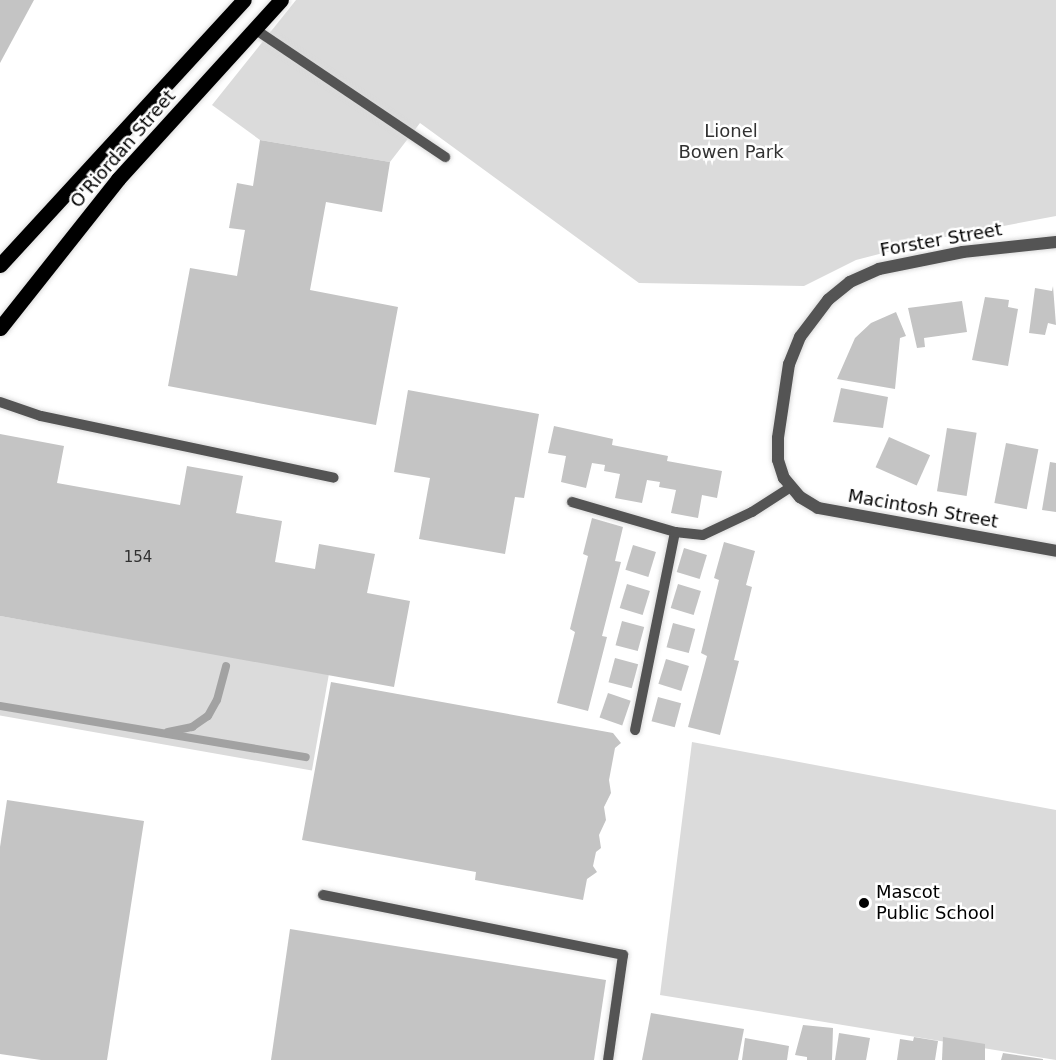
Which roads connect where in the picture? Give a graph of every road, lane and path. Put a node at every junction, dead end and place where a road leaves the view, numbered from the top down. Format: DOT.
graph roads {
  1 [pos="244,0"];
  2 [pos="281,0"];
  3 [pos="256,30"];
  4 [pos="445,157"];
  5 [pos="1056,242"];
  6 [pos="0,265"];
  7 [pos="0,328"];
  8 [pos="0,402"];
  9 [pos="334,478"];
  10 [pos="791,487"];
  11 [pos="572,502"];
  12 [pos="675,532"];
  13 [pos="1056,551"];
  14 [pos="635,730"];
  15 [pos="323,895"];
  16 [pos="608,1060"];
  1 -- 6 [label="main road, O'Riordan Street"];
  2 -- 3 [label="main road, O'Riordan Street"];
  3 -- 4 [label="lane"];
  3 -- 7 [label="main road, O'Riordan Street"];
  5 -- 10 [label="street, Forster Street"];
  8 -- 9 [label="lane"];
  10 -- 12 [label="lane"];
  10 -- 13 [label="street, Macintosh Street"];
  11 -- 12 [label="lane"];
  12 -- 14 [label="lane"];
  15 -- 16 [label="lane"];
}
